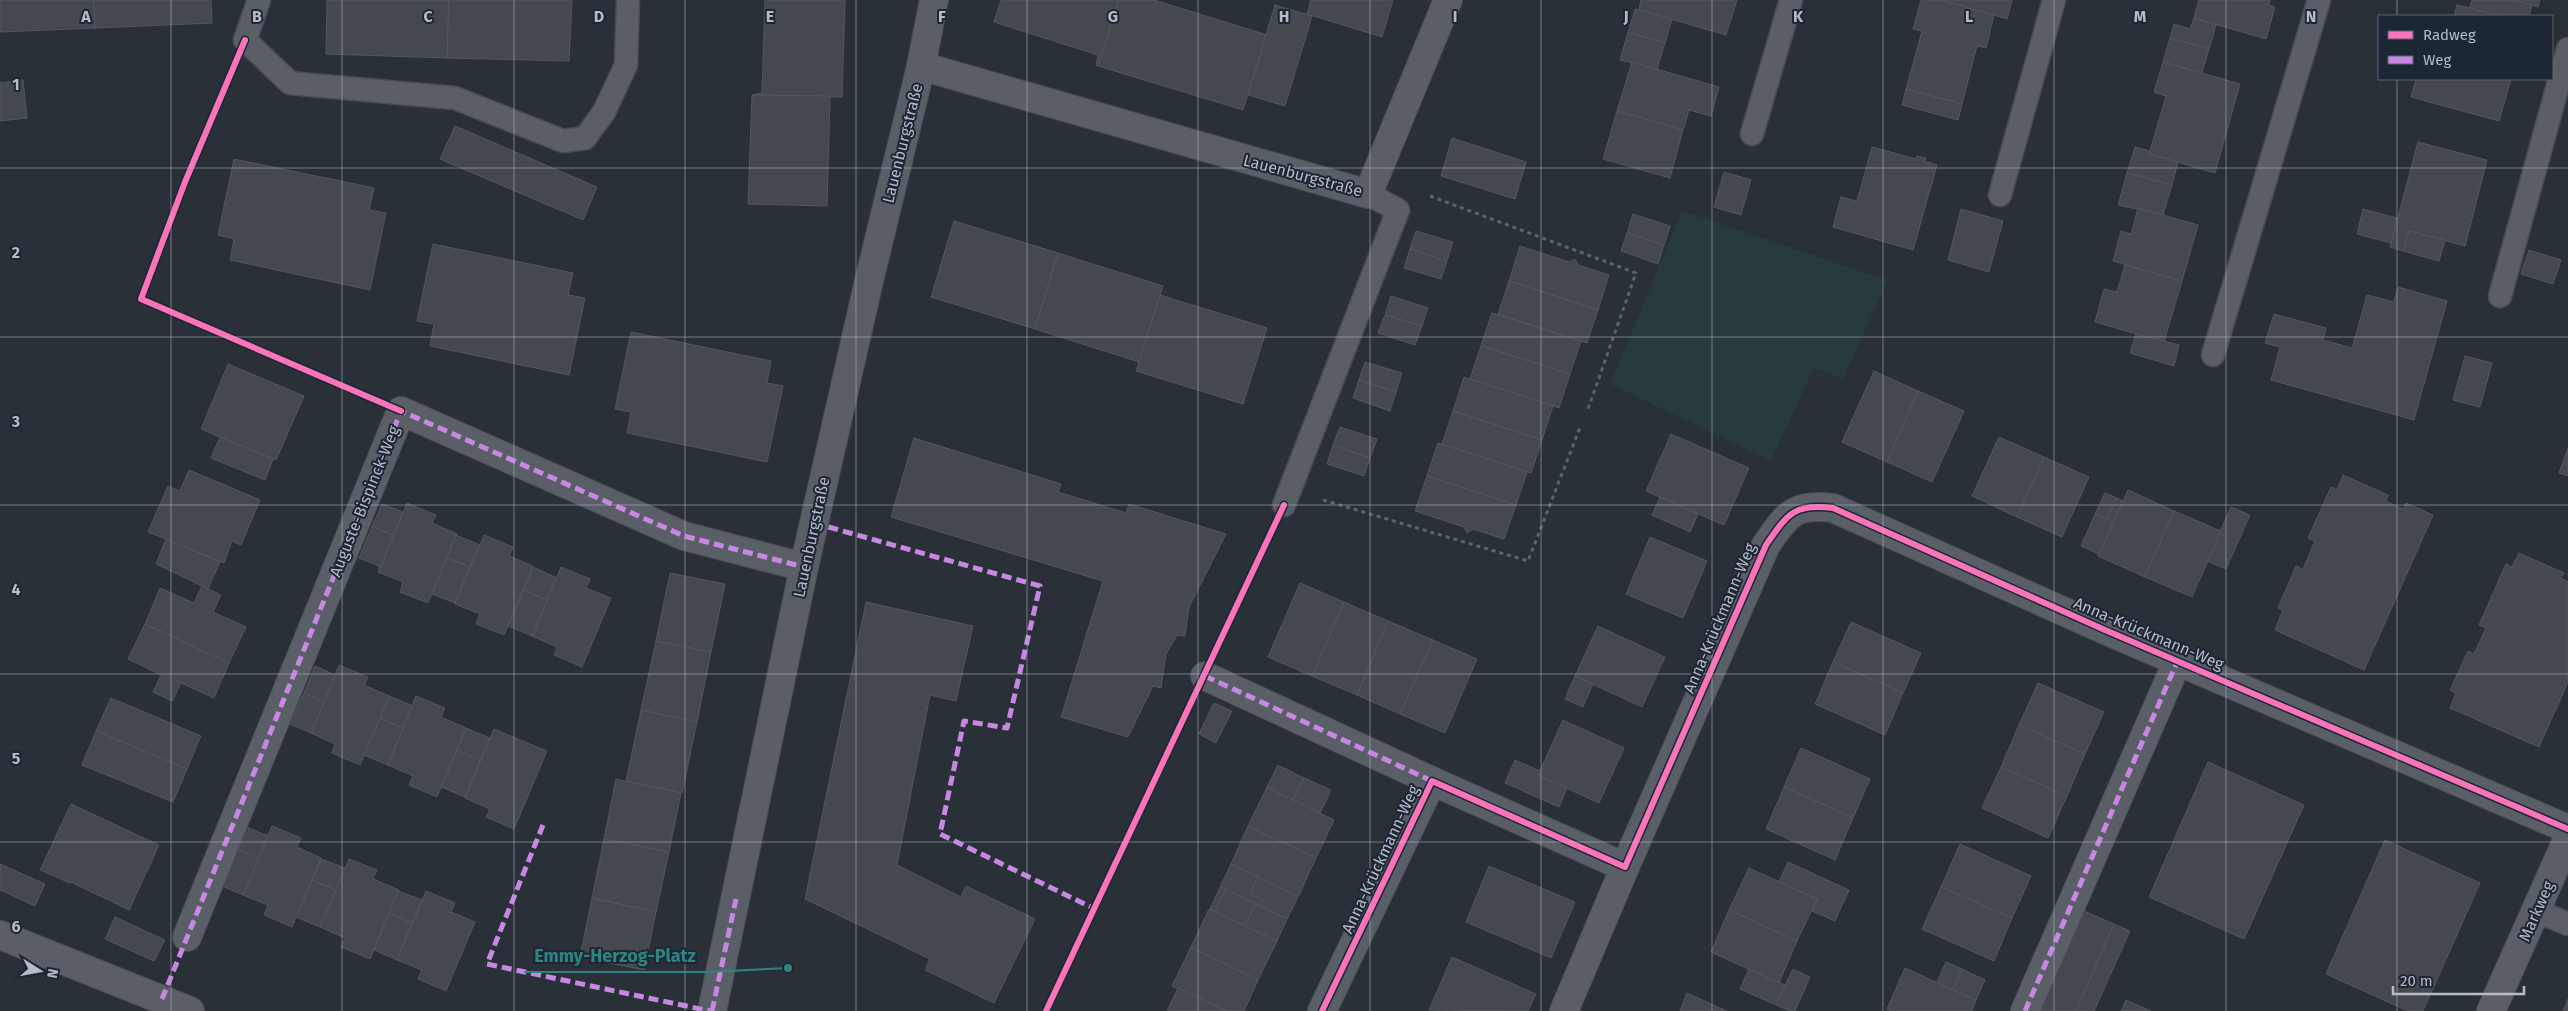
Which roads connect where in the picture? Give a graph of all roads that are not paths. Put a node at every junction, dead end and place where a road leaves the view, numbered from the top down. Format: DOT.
graph roads {
  1 [pos="259,0"];
  2 [pos="628,0"];
  3 [pos="934,0"];
  4 [pos="1448,0"];
  5 [pos="1791,0"];
  6 [pos="2054,0"];
  7 [pos="2319,0"];
  8 [pos="2568,49"];
  9 [pos="921,66"];
  10 [pos="1752,134"];
  11 [pos="1372,184"];
  12 [pos="2000,195"];
  13 [pos="2500,296"];
  14 [pos="2213,355"];
  15 [pos="1286,498"];
  16 [pos="804,567"];
  17 [pos="2178,660"];
  18 [pos="1205,676"];
  19 [pos="1432,781"];
  20 [pos="2568,829"];
  21 [pos="2568,838"];
  22 [pos="1625,867"];
  23 [pos="2536,911"];
  24 [pos="2568,924"];
  25 [pos="0,935"];
  26 [pos="186,937"];
  27 [pos="190,1011"];
  28 [pos="712,1011"];
  29 [pos="1322,1011"];
  30 [pos="1564,1011"];
  31 [pos="2025,1011"];
  32 [pos="2491,1011"];
  1 -- 2 [label="lane"];
  3 -- 9 [label="street, Lauenburgstraße"];
  4 -- 11 [label="street, Lauenburgstraße"];
  5 -- 10 [label="lane"];
  6 -- 12 [label="lane"];
  7 -- 14 [label="lane"];
  8 -- 13 [label="lane"];
  9 -- 11 [label="street, Lauenburgstraße"];
  9 -- 16 [label="street, Lauenburgstraße"];
  11 -- 15 [label="lane"];
  16 -- 26 [label="street, Auguste-Bispinck-Weg"];
  16 -- 28 [label="street, Lauenburgstraße"];
  17 -- 20 [label="street, Anna-Krückmann-Weg"];
  17 -- 22 [label="street, Anna-Krückmann-Weg"];
  17 -- 31 [label="street, Anna-Krückmann-Weg"];
  18 -- 19 [label="street, Anna-Krückmann-Weg"];
  19 -- 22 [label="street, Anna-Krückmann-Weg"];
  19 -- 29 [label="street, Anna-Krückmann-Weg"];
  21 -- 23 [label="street, Markweg"];
  22 -- 30 [label="street, Anna-Krückmann-Weg"];
  23 -- 24 [label="lane"];
  23 -- 32 [label="street, Markweg"];
  25 -- 27 [label="street"];
}
